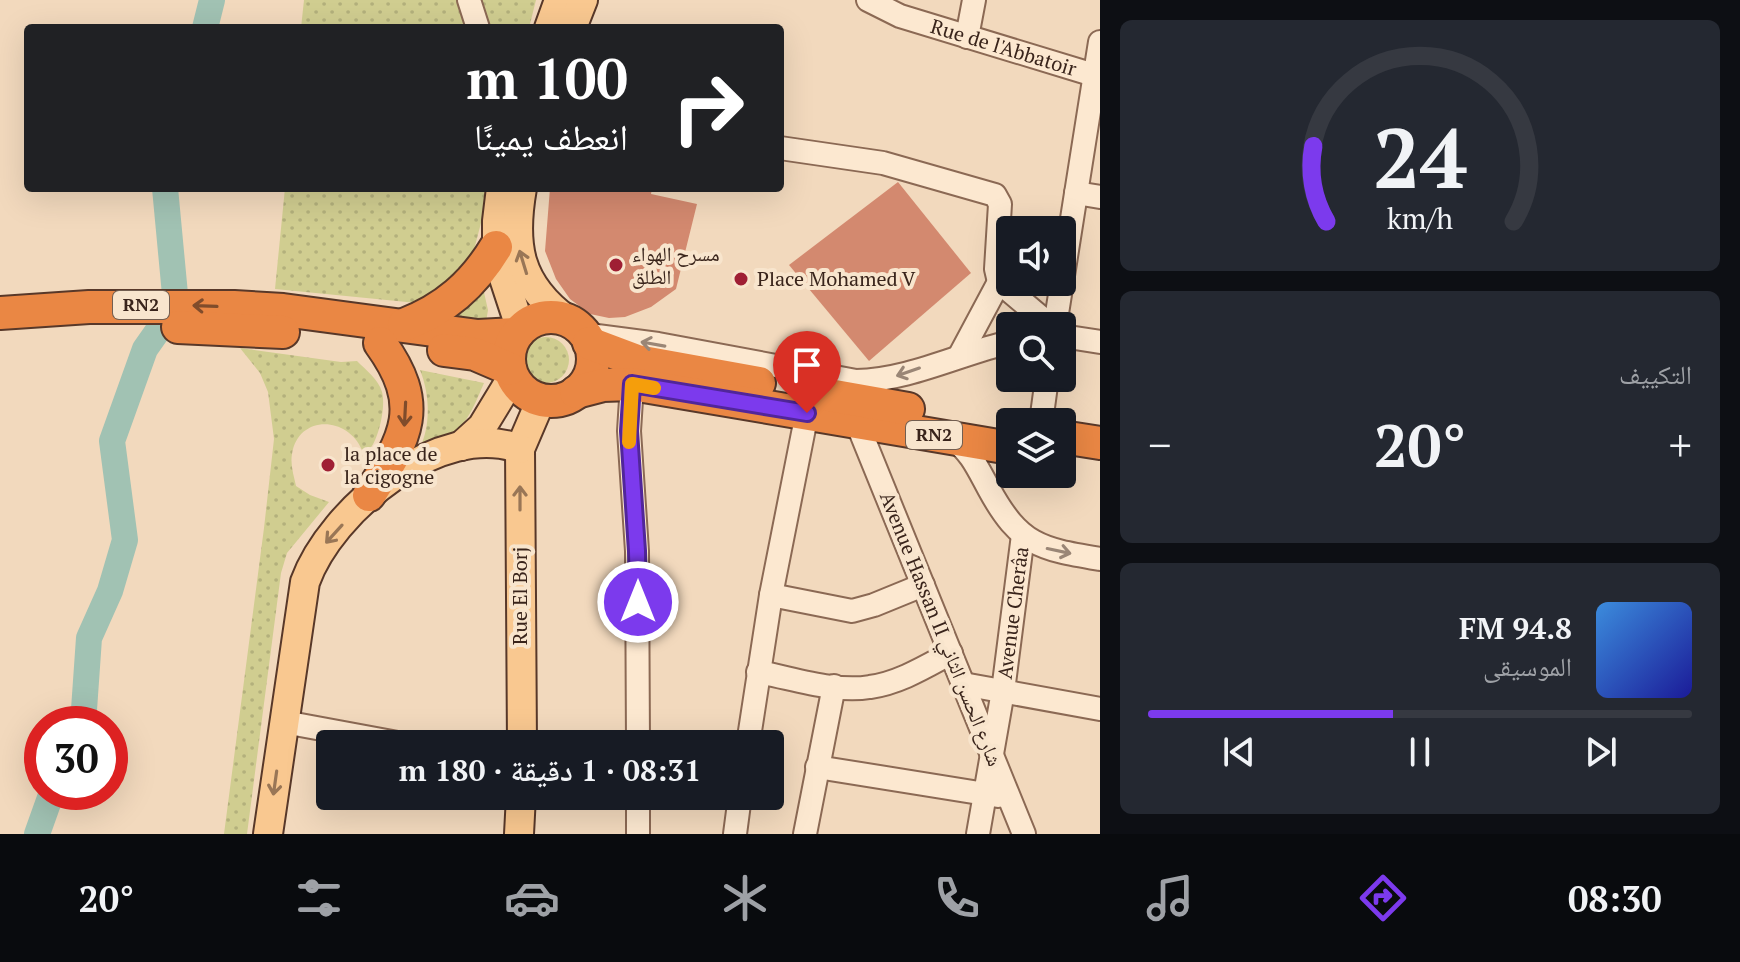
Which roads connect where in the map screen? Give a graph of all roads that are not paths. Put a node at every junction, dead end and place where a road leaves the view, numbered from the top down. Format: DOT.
graph roads {
  1 [pos="469,0"];
  2 [pos="559,0"];
  3 [pos="583,0"];
  4 [pos="868,0"];
  5 [pos="974,0"];
  6 [pos="477,24"];
  7 [pos="550,24"];
  8 [pos="574,24"];
  9 [pos="967,37"];
  10 [pos="1100,43"];
  11 [pos="1094,75"];
  12 [pos="784,149"];
  13 [pos="501,192"];
  14 [pos="521,192"];
  15 [pos="1076,193"];
  16 [pos="1100,197"];
  17 [pos="998,216"];
  18 [pos="496,247"];
  19 [pos="996,288"];
  20 [pos="1016,296"];
  21 [pos="1036,312"];
  22 [pos="1055,312"];
  23 [pos="0,313"];
  24 [pos="282,321"];
  25 [pos="519,332"];
  26 [pos="580,333"];
  27 [pos="0,334"];
  28 [pos="392,334"];
  29 [pos="1076,338"];
  30 [pos="1100,342"];
  31 [pos="996,346"];
  32 [pos="960,355"];
  33 [pos="511,372"];
  34 [pos="632,384"];
  35 [pos="576,392"];
  36 [pos="541,400"];
  37 [pos="807,413"];
  38 [pos="857,423"];
  39 [pos="996,425"];
  40 [pos="952,438"];
  41 [pos="1076,439"];
  42 [pos="1100,443"];
  43 [pos="461,446"];
  44 [pos="996,446"];
  45 [pos="520,449"];
  46 [pos="1076,459"];
  47 [pos="1100,463"];
  48 [pos="369,495"];
  49 [pos="1023,535"];
  50 [pos="1100,559"];
  51 [pos="923,585"];
  52 [pos="771,595"];
  53 [pos="951,653"];
  54 [pos="758,672"];
  55 [pos="963,684"];
  56 [pos="834,686"];
  57 [pos="1003,691"];
  58 [pos="1100,709"];
  59 [pos="284,722"];
  60 [pos="327,730"];
  61 [pos="522,730"];
  62 [pos="638,730"];
  63 [pos="750,730"];
  64 [pos="992,755"];
  65 [pos="817,767"];
  66 [pos="985,794"];
  67 [pos="1009,798"];
  68 [pos="520,810"];
  69 [pos="638,810"];
  70 [pos="738,810"];
  71 [pos="268,834"];
  72 [pos="519,834"];
  73 [pos="638,834"];
  74 [pos="735,834"];
  75 [pos="805,834"];
  76 [pos="978,834"];
  77 [pos="1024,834"];
  1 -- 6 [label="street"];
  2 -- 7 [label="main road"];
  3 -- 8 [label="main road"];
  4 -- 9 [label="street, Rue de l'Abbatoir"];
  5 -- 9 [label="street"];
  9 -- 11 [label="street, Rue de l'Abbatoir"];
  10 -- 11 [label="street"];
  11 -- 15 [label="street"];
  12 -- 17 [label="street"];
  13 -- 18 [label="main road"];
  26 -- 14 [label="main road, one-way"];
  15 -- 16 [label="street"];
  15 -- 22 [label="street"];
  18 -- 25 [label="main road"];
  18 -- 28 [label="highway"];
  19 -- 32 [label="street"];
  20 -- 21 [label="street"];
  24 -- 23 [label="highway, RN2, one-way"];
  24 -- 27 [label="highway, RN2"];
  24 -- 28 [label="highway, RN2"];
  25 -- 26 [label="highway, RN2"];
  25 -- 28 [label="highway, RN2"];
  25 -- 33 [label="highway"];
  32 -- 26 [label="street, one-way"];
  26 -- 35 [label="highway"];
  26 -- 39 [label="highway, RN2"];
  28 -- 33 [label="highway, RN2"];
  28 -- 48 [label="highway, one-way"];
  29 -- 30 [label="street"];
  31 -- 32 [label="street"];
  33 -- 36 [label="highway, RN2"];
  33 -- 43 [label="main road"];
  34 -- 35 [label="highway, RN2"];
  34 -- 37 [label="highway, RN2"];
  34 -- 62 [label="street"];
  35 -- 36 [label="highway, RN2"];
  36 -- 45 [label="main road"];
  37 -- 38 [label="highway, RN2"];
  37 -- 52 [label="street"];
  38 -- 40 [label="highway, RN2"];
  38 -- 51 [label="street, Avenue Hassan II شارع الحسن الثاني"];
  40 -- 44 [label="highway, RN2"];
  40 -- 49 [label="street"];
  41 -- 42 [label="highway"];
  43 -- 45 [label="main road"];
  43 -- 48 [label="main road"];
  61 -- 45 [label="main road, Rue El Borj, one-way"];
  46 -- 47 [label="highway"];
  48 -- 59 [label="main road, one-way"];
  49 -- 50 [label="street, one-way"];
  49 -- 57 [label="street, Avenue Cherâa"];
  51 -- 52 [label="street"];
  51 -- 53 [label="street, Avenue Hassan II شارع الحسن الثاني"];
  52 -- 54 [label="street"];
  53 -- 55 [label="street, Avenue Hassan II شارع الحسن الثاني"];
  53 -- 56 [label="street"];
  54 -- 56 [label="street"];
  54 -- 63 [label="street"];
  55 -- 57 [label="street"];
  55 -- 64 [label="street, Avenue Hassan II شارع الحسن الثاني"];
  56 -- 65 [label="street"];
  57 -- 58 [label="street"];
  57 -- 64 [label="street, Avenue Cherâa"];
  59 -- 60 [label="street"];
  59 -- 71 [label="main road, one-way"];
  64 -- 66 [label="street, Avenue Cherâa"];
  64 -- 67 [label="street, Avenue Hassan II شارع الحسن الثاني"];
  65 -- 66 [label="street"];
  65 -- 75 [label="street"];
  66 -- 67 [label="street"];
  66 -- 76 [label="street, Avenue Cherâa"];
  67 -- 77 [label="street, Avenue Hassan II شارع الحسن الثاني"];
  68 -- 72 [label="main road"];
  69 -- 73 [label="street"];
  70 -- 74 [label="street"];
}
